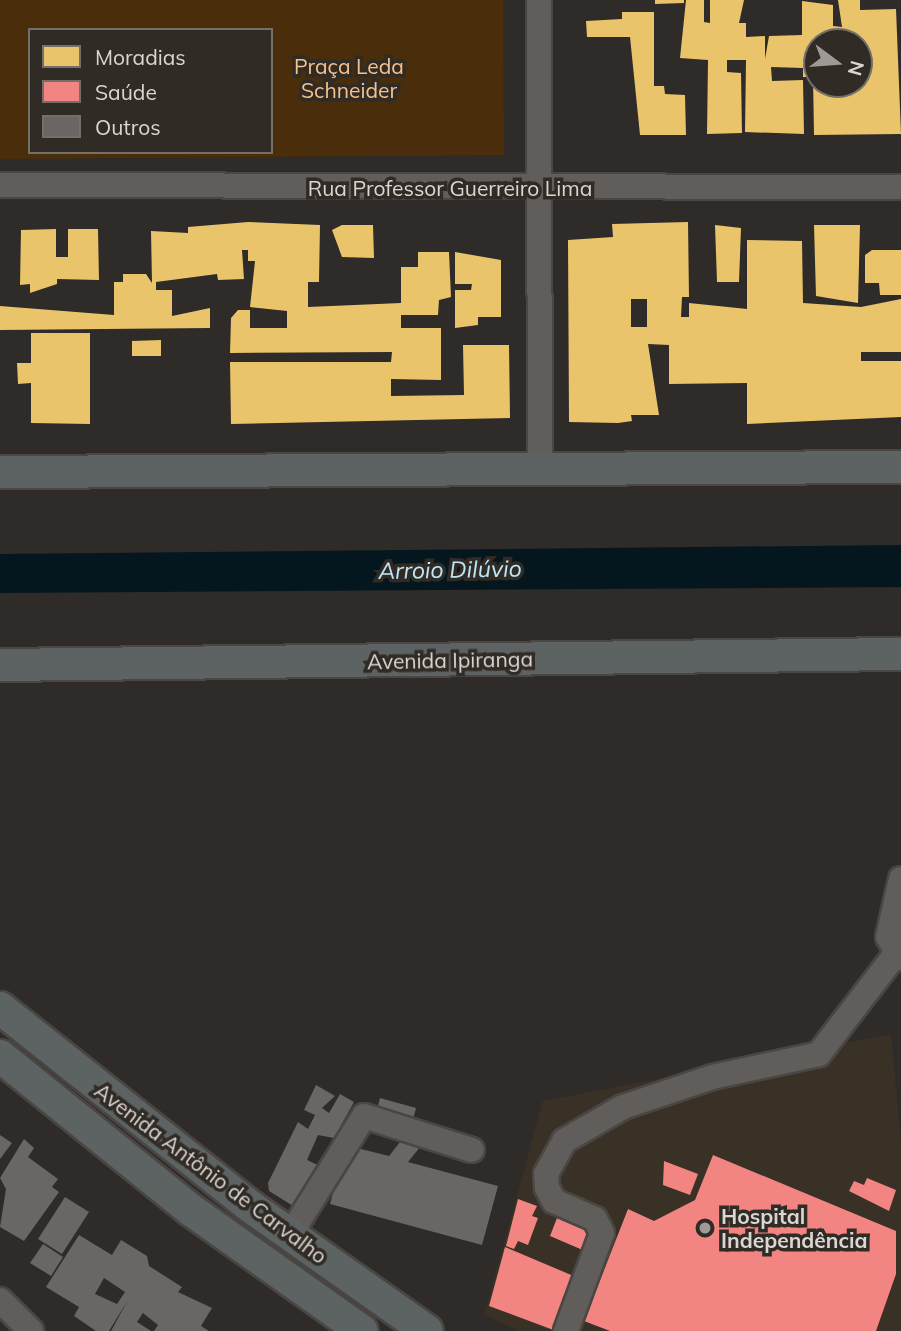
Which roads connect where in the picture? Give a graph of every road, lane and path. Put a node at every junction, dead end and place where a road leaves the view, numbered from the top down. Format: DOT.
graph roads {
  1 [pos="538,0"];
  2 [pos="0,185"];
  3 [pos="901,187"];
  4 [pos="540,189"];
  5 [pos="901,467"];
  6 [pos="540,469"];
  7 [pos="0,472"];
  8 [pos="901,654"];
  9 [pos="0,665"];
  10 [pos="901,879"];
  11 [pos="898,956"];
  12 [pos="0,1008"];
  13 [pos="0,1056"];
  14 [pos="472,1150"];
  15 [pos="290,1235"];
  16 [pos="0,1300"];
  17 [pos="23,1327"];
  18 [pos="362,1331"];
  19 [pos="427,1331"];
  20 [pos="566,1331"];
  1 -- 4 [label="street"];
  2 -- 4 [label="street, Rua Professor Guerreiro Lima"];
  3 -- 4 [label="street, Rua Professor Guerreiro Lima"];
  4 -- 6 [label="street"];
  5 -- 6 [label="main road"];
  6 -- 7 [label="main road"];
  8 -- 9 [label="main road, Avenida Ipiranga"];
  10 -- 11 [label="street"];
  11 -- 20 [label="street"];
  12 -- 15 [label="main road, Avenida Antônio de Carvalho"];
  13 -- 18 [label="main road, Avenida Antônio de Carvalho"];
  14 -- 15 [label="street"];
  15 -- 19 [label="main road, Avenida Antônio de Carvalho"];
  16 -- 17 [label="street"];
}
